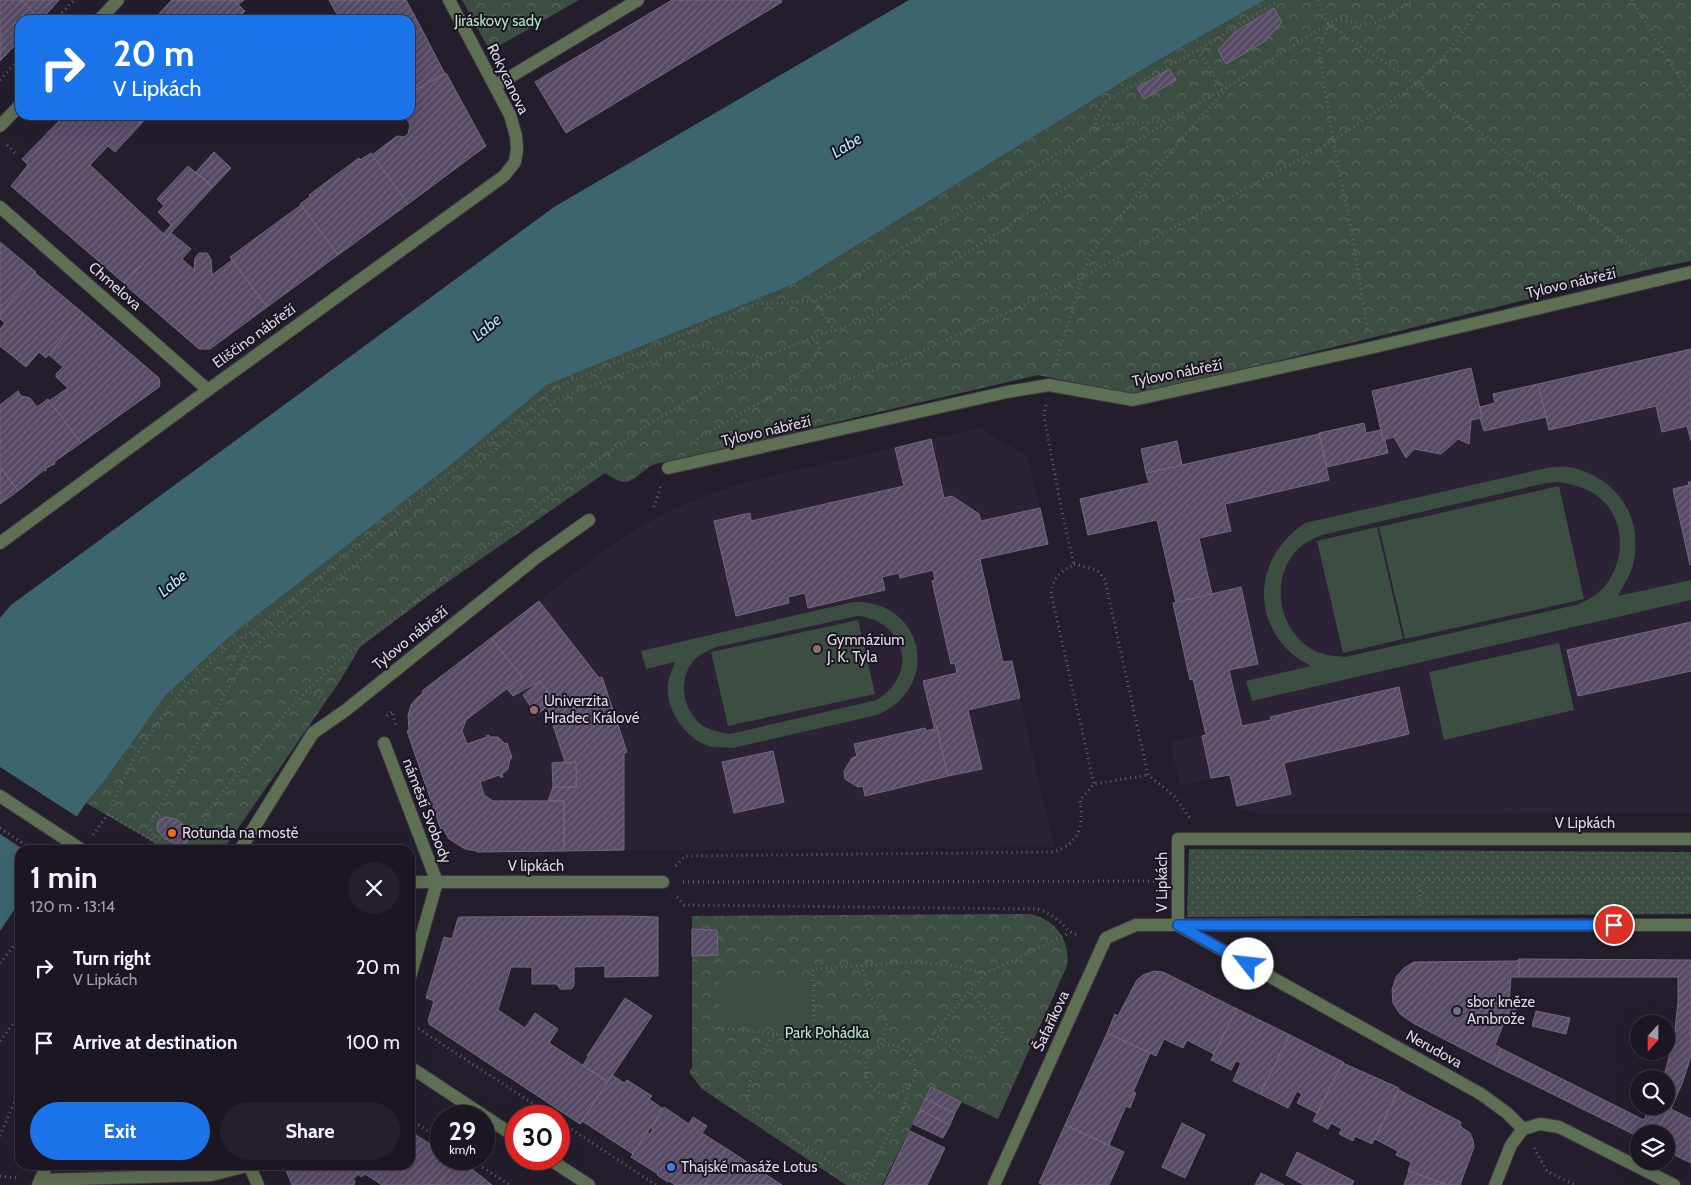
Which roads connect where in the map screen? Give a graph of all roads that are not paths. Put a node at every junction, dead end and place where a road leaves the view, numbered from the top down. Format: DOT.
graph roads {
  1 [pos="118,0"];
  2 [pos="449,0"];
  3 [pos="638,0"];
  4 [pos="104,15"];
  5 [pos="495,86"];
  6 [pos="15,110"];
  7 [pos="0,126"];
  8 [pos="517,149"];
  9 [pos="0,207"];
  10 [pos="1691,272"];
  11 [pos="208,390"];
  12 [pos="668,468"];
  13 [pos="589,520"];
  14 [pos="0,543"];
  15 [pos="384,743"];
  16 [pos="0,796"];
  17 [pos="1691,839"];
  18 [pos="83,845"];
  19 [pos="243,845"];
  20 [pos="415,882"];
  21 [pos="437,882"];
  22 [pos="663,882"];
  23 [pos="1178,925"];
  24 [pos="1691,925"];
  25 [pos="415,959"];
  26 [pos="415,1071"];
  27 [pos="1523,1129"];
  28 [pos="505,1130"];
  29 [pos="45,1170"];
  30 [pos="230,1170"];
  31 [pos="252,1170"];
  32 [pos="566,1170"];
  33 [pos="39,1183"];
  34 [pos="258,1185"];
  35 [pos="589,1185"];
  36 [pos="994,1185"];
  37 [pos="1495,1185"];
  38 [pos="1674,1185"];
  1 -- 4 [label="street"];
  2 -- 5 [label="street, Rokycanova"];
  3 -- 5 [label="street"];
  5 -- 8 [label="street, Rokycanova"];
  6 -- 7 [label="street"];
  8 -- 11 [label="street, Eliščino nábřeží"];
  9 -- 11 [label="street, Chmelova"];
  10 -- 12 [label="street, Tylovo nábřeží"];
  11 -- 14 [label="street, Eliščino nábřeží"];
  13 -- 19 [label="street, Tylovo nábřeží"];
  15 -- 21 [label="street, náměstí Svobody"];
  16 -- 18 [label="street"];
  17 -- 23 [label="street, V Lipkách"];
  20 -- 21 [label="street, V lipkách"];
  21 -- 22 [label="street, V lipkách"];
  21 -- 25 [label="street, náměstí Svobody"];
  23 -- 24 [label="street, V Lipkách"];
  23 -- 27 [label="street, Nerudova"];
  23 -- 36 [label="street, Šafaříkova"];
  26 -- 28 [label="street"];
  27 -- 37 [label="street"];
  27 -- 38 [label="street"];
  29 -- 33 [label="street"];
  30 -- 33 [label="street"];
  31 -- 34 [label="street"];
  32 -- 35 [label="street"];
}
